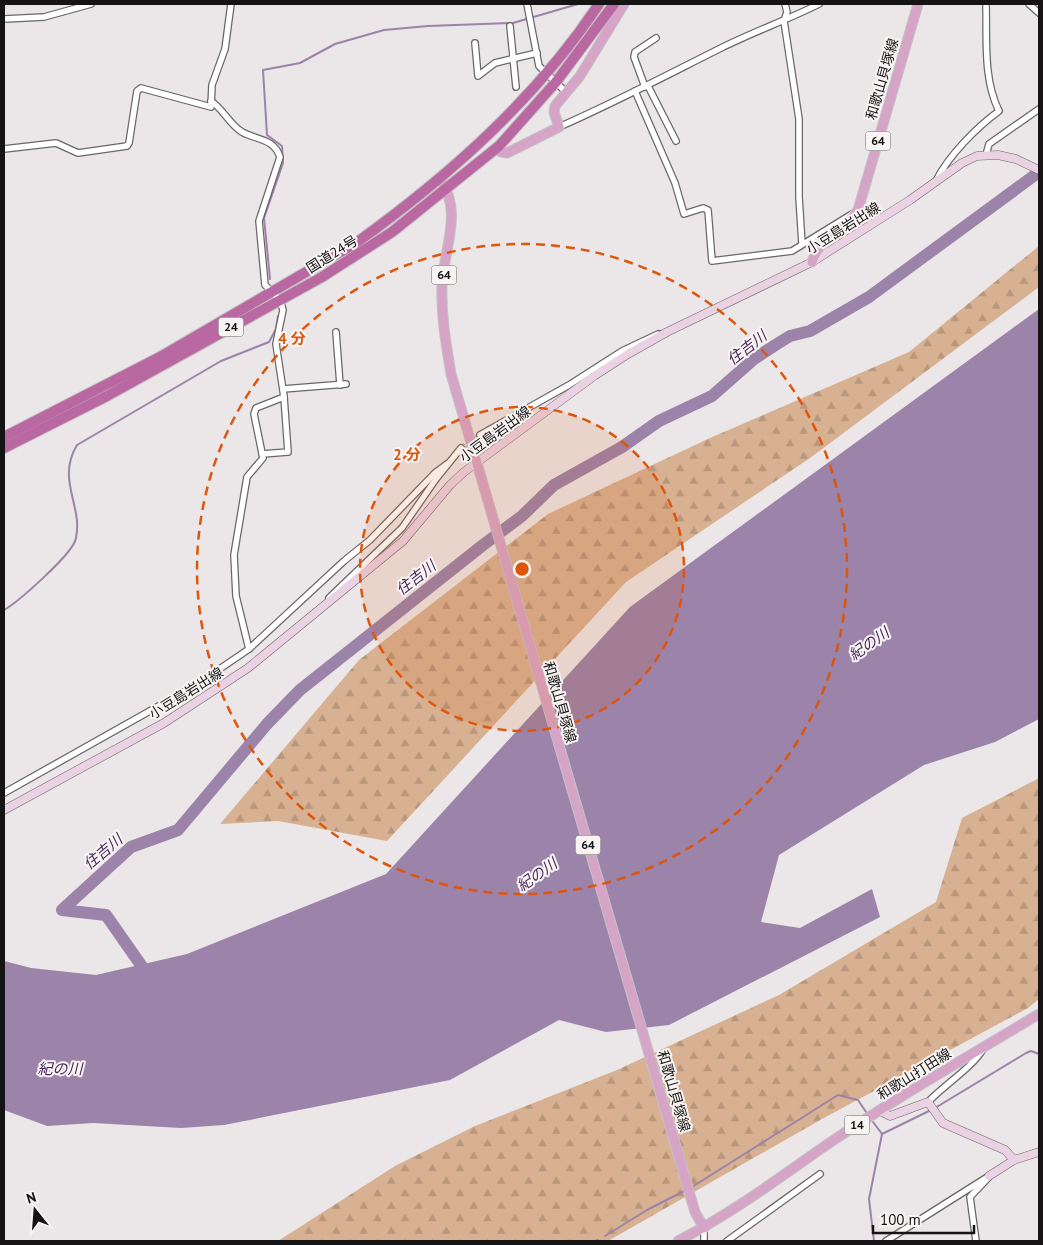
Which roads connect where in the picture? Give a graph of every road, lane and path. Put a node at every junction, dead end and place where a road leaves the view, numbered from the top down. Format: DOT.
graph roads {
  1 [pos="92,4"];
  2 [pos="231,4"];
  3 [pos="527,4"];
  4 [pos="600,4"];
  5 [pos="614,4"];
  6 [pos="624,4"];
  7 [pos="785,4"];
  8 [pos="819,4"];
  9 [pos="918,4"];
  10 [pos="986,4"];
  11 [pos="1029,4"];
  12 [pos="1039,13"];
  13 [pos="4,19"];
  14 [pos="784,21"];
  15 [pos="510,26"];
  16 [pos="656,38"];
  17 [pos="475,43"];
  18 [pos="537,53"];
  19 [pos="513,58"];
  20 [pos="546,72"];
  21 [pos="556,82"];
  22 [pos="646,86"];
  23 [pos="516,87"];
  24 [pos="634,91"];
  25 [pos="566,92"];
  26 [pos="211,101"];
  27 [pos="1039,109"];
  28 [pos="558,127"];
  29 [pos="676,141"];
  30 [pos="497,147"];
  31 [pos="4,149"];
  32 [pos="986,155"];
  33 [pos="1039,170"];
  34 [pos="440,179"];
  35 [pos="935,182"];
  36 [pos="448,189"];
  37 [pos="858,210"];
  38 [pos="802,244"];
  39 [pos="812,262"];
  40 [pos="276,297"];
  41 [pos="336,332"];
  42 [pos="667,332"];
  43 [pos="283,389"];
  44 [pos="284,397"];
  45 [pos="480,434"];
  46 [pos="4,437"];
  47 [pos="4,448"];
  48 [pos="461,448"];
  49 [pos="262,454"];
  50 [pos="476,463"];
  51 [pos="447,464"];
  52 [pos="318,612"];
  53 [pos="249,649"];
  54 [pos="4,793"];
  55 [pos="4,810"];
  56 [pos="1039,1014"];
  57 [pos="984,1047"];
  58 [pos="930,1103"];
  59 [pos="880,1111"];
  60 [pos="1039,1152"];
  61 [pos="1014,1160"];
  62 [pos="820,1174"];
  63 [pos="989,1176"];
  64 [pos="704,1228"];
  65 [pos="678,1241"];
  66 [pos="704,1241"];
  67 [pos="727,1241"];
  68 [pos="886,1241"];
  69 [pos="976,1241"];
  1 -- 13 [label="street"];
  2 -- 26 [label="street"];
  3 -- 18 [label="street"];
  4 -- 20 [label="highway, 国道24号 / 24"];
  5 -- 21 [label="highway, 国道24号 / 24"];
  6 -- 25 [label="main road"];
  7 -- 14 [label="street"];
  8 -- 14 [label="street"];
  9 -- 37 [label="main road, 和歌山貝塚線 / 64"];
  10 -- 35 [label="street"];
  11 -- 12 [label="street"];
  14 -- 22 [label="street"];
  14 -- 38 [label="street"];
  15 -- 19 [label="street"];
  16 -- 22 [label="street"];
  17 -- 19 [label="street"];
  18 -- 19 [label="street"];
  18 -- 20 [label="street"];
  19 -- 23 [label="street"];
  20 -- 21 [label="street"];
  20 -- 34 [label="highway, 国道24号 / 24"];
  21 -- 25 [label="street"];
  21 -- 30 [label="highway, 国道24号 / 24"];
  22 -- 24 [label="street"];
  22 -- 29 [label="street"];
  24 -- 28 [label="street"];
  24 -- 38 [label="street"];
  25 -- 28 [label="main road"];
  26 -- 31 [label="street"];
  26 -- 40 [label="street"];
  27 -- 32 [label="street"];
  28 -- 30 [label="main road"];
  30 -- 36 [label="highway, 国道24号 / 24"];
  32 -- 33 [label="main road, 小豆島岩出線"];
  32 -- 35 [label="main road, 小豆島岩出線"];
  34 -- 36 [label="main road, 和歌山貝塚線 / 64"];
  34 -- 40 [label="highway, 国道24号 / 24"];
  35 -- 39 [label="main road, 小豆島岩出線"];
  36 -- 40 [label="highway, 国道24号 / 24"];
  36 -- 50 [label="main road, 和歌山貝塚線 / 64"];
  37 -- 38 [label="street"];
  37 -- 39 [label="main road, 和歌山貝塚線 / 64"];
  39 -- 42 [label="main road, 小豆島岩出線"];
  40 -- 43 [label="street"];
  40 -- 46 [label="highway, 国道24号 / 24"];
  40 -- 47 [label="highway, 国道24号 / 24"];
  41 -- 43 [label="street"];
  42 -- 45 [label="street"];
  42 -- 50 [label="main road, 小豆島岩出線"];
  43 -- 44 [label="street"];
  44 -- 49 [label="street"];
  44 -- 49 [label="street"];
  48 -- 51 [label="street"];
  49 -- 53 [label="street"];
  50 -- 52 [label="main road, 小豆島岩出線"];
  50 -- 64 [label="main road, 和歌山貝塚線 / 64"];
  51 -- 52 [label="street"];
  51 -- 53 [label="street"];
  52 -- 55 [label="main road, 小豆島岩出線"];
  53 -- 54 [label="street"];
  56 -- 57 [label="main road, 和歌山打田線 / 14"];
  57 -- 58 [label="street"];
  57 -- 59 [label="main road, 和歌山打田線 / 14"];
  58 -- 59 [label="main road"];
  58 -- 61 [label="main road"];
  59 -- 64 [label="main road, 和歌山打田線 / 14"];
  60 -- 61 [label="main road"];
  61 -- 63 [label="main road"];
  62 -- 67 [label="street"];
  63 -- 68 [label="street"];
  63 -- 69 [label="street"];
  64 -- 65 [label="main road, 和歌山打田線 / 14"];
  64 -- 66 [label="street"];
}
